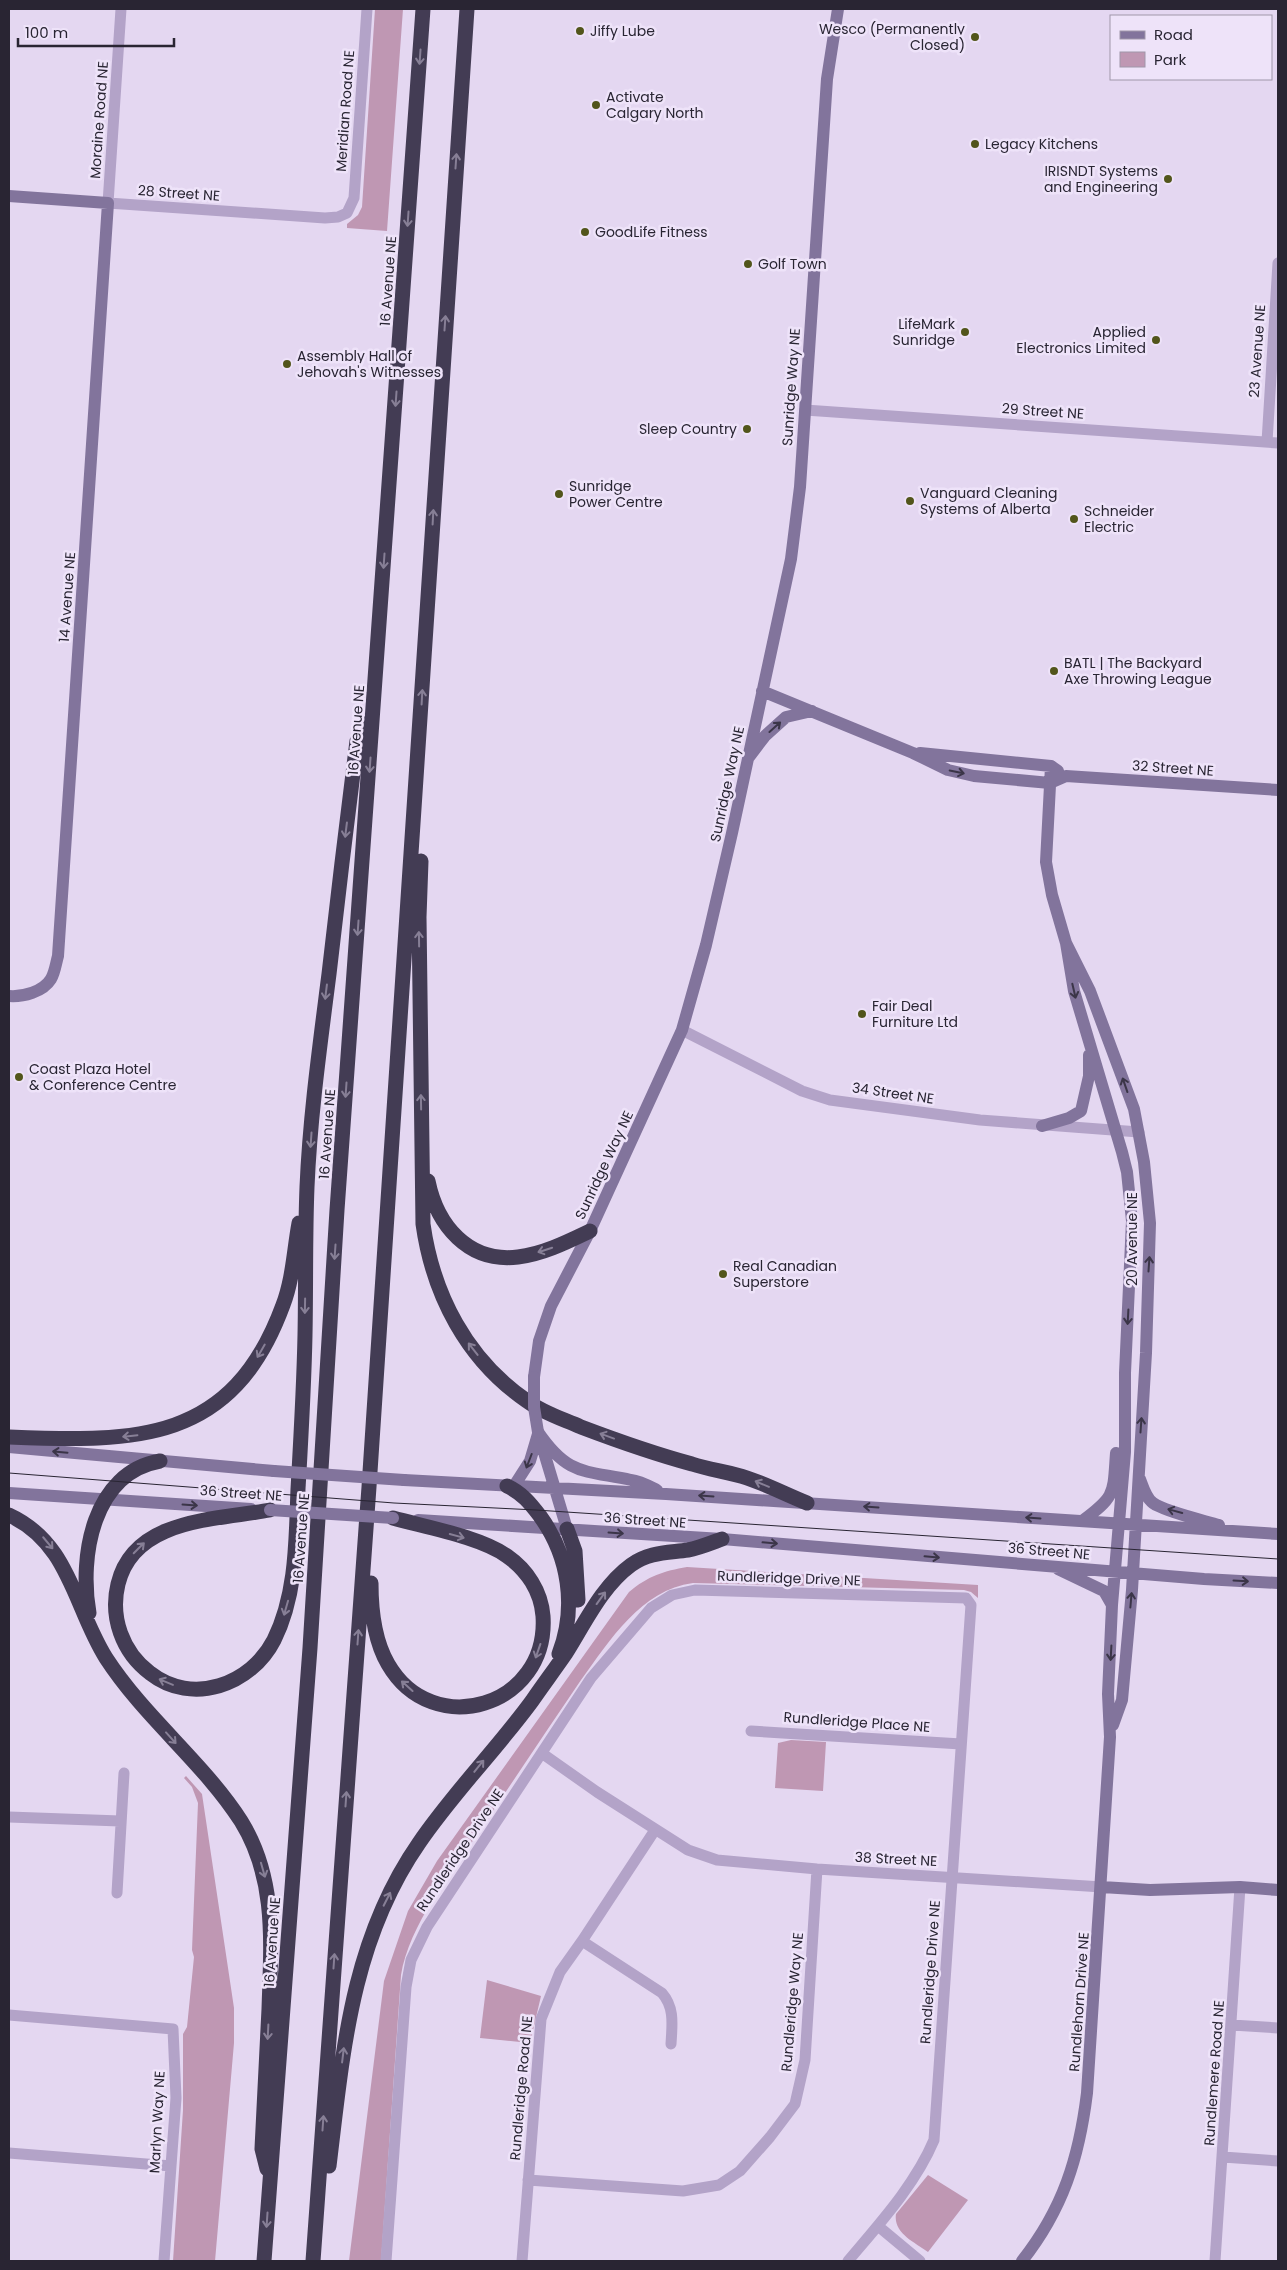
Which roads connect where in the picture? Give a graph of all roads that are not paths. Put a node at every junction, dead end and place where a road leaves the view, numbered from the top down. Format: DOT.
graph roads {
  1 [pos="121,9"];
  2 [pos="367,9"];
  3 [pos="423,9"];
  4 [pos="467,9"];
  5 [pos="838,9"];
  6 [pos="9,196"];
  7 [pos="108,203"];
  8 [pos="347,213"];
  9 [pos="1278,263"];
  10 [pos="805,410"];
  11 [pos="1272,443"];
  12 [pos="762,691"];
  13 [pos="812,711"];
  14 [pos="373,717"];
  15 [pos="419,746"];
  16 [pos="913,752"];
  17 [pos="748,759"];
  18 [pos="1051,766"];
  19 [pos="1066,776"];
  20 [pos="1050,783"];
  21 [pos="1278,790"];
  22 [pos="1066,943"];
  23 [pos="9,996"];
  24 [pos="682,1030"];
  25 [pos="1088,1040"];
  26 [pos="1042,1126"];
  27 [pos="1116,1130"];
  28 [pos="1138,1132"];
  29 [pos="421,1151"];
  30 [pos="307,1188"];
  31 [pos="590,1231"];
  32 [pos="1124,1429"];
  33 [pos="538,1432"];
  34 [pos="9,1438"];
  35 [pos="9,1447"];
  36 [pos="160,1461"];
  37 [pos="1138,1474"];
  38 [pos="510,1486"];
  39 [pos="369,1487"];
  40 [pos="554,1488"];
  41 [pos="9,1493"];
  42 [pos="666,1494"];
  43 [pos="106,1500"];
  44 [pos="807,1503"];
  45 [pos="270,1510"];
  46 [pos="9,1515"];
  47 [pos="393,1518"];
  48 [pos="1082,1521"];
  49 [pos="1120,1523"];
  50 [pos="1134,1524"];
  51 [pos="549,1528"];
  52 [pos="567,1529"];
  53 [pos="1238,1531"];
  54 [pos="1278,1534"];
  55 [pos="722,1539"];
  56 [pos="1118,1548"];
  57 [pos="1134,1549"];
  58 [pos="1054,1567"];
  59 [pos="1115,1572"];
  60 [pos="1133,1573"];
  61 [pos="1278,1583"];
  62 [pos="1112,1605"];
  63 [pos="97,1640"];
  64 [pos="565,1654"];
  65 [pos="549,1676"];
  66 [pos="751,1730"];
  67 [pos="1111,1731"];
  68 [pos="961,1744"];
  69 [pos="543,1754"];
  70 [pos="124,1773"];
  71 [pos="9,1817"];
  72 [pos="120,1821"];
  73 [pos="655,1830"];
  74 [pos="817,1869"];
  75 [pos="952,1877"];
  76 [pos="1102,1887"];
  77 [pos="1240,1887"];
  78 [pos="1278,1890"];
  79 [pos="117,1893"];
  80 [pos="582,1941"];
  81 [pos="9,2016"];
  82 [pos="1232,2025"];
  83 [pos="1278,2028"];
  84 [pos="671,2044"];
  85 [pos="9,2153"];
  86 [pos="1223,2157"];
  87 [pos="1278,2161"];
  88 [pos="170,2166"];
  89 [pos="270,2180"];
  90 [pos="528,2180"];
  91 [pos="878,2226"];
  92 [pos="314,2241"];
  93 [pos="164,2261"];
  94 [pos="264,2261"];
  95 [pos="313,2261"];
  96 [pos="386,2261"];
  97 [pos="522,2261"];
  98 [pos="848,2261"];
  99 [pos="920,2261"];
  100 [pos="1022,2261"];
  101 [pos="1215,2261"];
  1 -- 7 [label="street, Moraine Road NE"];
  2 -- 8 [label="street, Meridian Road NE"];
  3 -- 14 [label="highway, 16 Avenue NE, one-way"];
  15 -- 4 [label="highway, one-way"];
  5 -- 10 [label="street, Sunridge Way NE"];
  6 -- 7 [label="street, 28 Street NE"];
  7 -- 8 [label="street, 28 Street NE"];
  7 -- 23 [label="street, 14 Avenue NE"];
  9 -- 11 [label="street, 23 Avenue NE"];
  10 -- 11 [label="street, 29 Street NE"];
  10 -- 12 [label="street, Sunridge Way NE"];
  12 -- 13 [label="street, 32 Street NE"];
  12 -- 17 [label="street, Sunridge Way NE"];
  13 -- 16 [label="street, 32 Street NE"];
  17 -- 13 [label="street, one-way"];
  14 -- 30 [label="highway, one-way"];
  14 -- 89 [label="highway, 16 Avenue NE, one-way"];
  29 -- 15 [label="highway, one-way"];
  15 -- 39 [label="highway"];
  16 -- 18 [label="street, 32 Street NE"];
  16 -- 20 [label="street, 32 Street NE, one-way"];
  17 -- 24 [label="street, Sunridge Way NE"];
  18 -- 19 [label="street, 32 Street NE"];
  18 -- 20 [label="street, 20 Avenue NE"];
  19 -- 20 [label="street, 32 Street NE"];
  19 -- 21 [label="street, 32 Street NE"];
  20 -- 22 [label="street, 20 Avenue NE"];
  22 -- 25 [label="street, 20 Avenue NE, one-way"];
  28 -- 22 [label="street, 20 Avenue NE, one-way"];
  24 -- 26 [label="street, 34 Street NE"];
  24 -- 31 [label="street, Sunridge Way NE"];
  25 -- 26 [label="street"];
  25 -- 27 [label="street, 20 Avenue NE"];
  26 -- 27 [label="street, 34 Street NE"];
  27 -- 28 [label="street, 34 Street NE"];
  27 -- 32 [label="street, 20 Avenue NE, one-way"];
  37 -- 28 [label="street, 20 Avenue NE, one-way"];
  31 -- 29 [label="highway, one-way"];
  44 -- 29 [label="highway, one-way"];
  30 -- 34 [label="highway, one-way"];
  30 -- 45 [label="highway, one-way"];
  31 -- 33 [label="street, Sunridge Way NE, bridge"];
  32 -- 48 [label="street"];
  32 -- 49 [label="street, 20 Avenue NE"];
  33 -- 38 [label="street, one-way"];
  33 -- 40 [label="street, Sunridge Way NE"];
  33 -- 42 [label="street"];
  36 -- 35 [label="street, 36 Street NE, one-way"];
  36 -- 38 [label="street, 36 Street NE, bridge"];
  36 -- 43 [label="highway"];
  37 -- 50 [label="street, 20 Avenue NE"];
  53 -- 37 [label="street, one-way"];
  38 -- 40 [label="street, 36 Street NE"];
  38 -- 51 [label="highway"];
  47 -- 39 [label="highway, one-way"];
  92 -- 39 [label="highway, one-way"];
  40 -- 42 [label="street, 36 Street NE"];
  40 -- 52 [label="street, Sunridge Way NE"];
  41 -- 43 [label="street, 36 Street NE"];
  44 -- 42 [label="street, 36 Street NE, one-way"];
  43 -- 45 [label="street, 36 Street NE, one-way"];
  43 -- 63 [label="highway"];
  48 -- 44 [label="street, 36 Street NE, one-way"];
  45 -- 47 [label="street, 36 Street NE, bridge"];
  46 -- 63 [label="highway, one-way"];
  47 -- 51 [label="street, 36 Street NE"];
  48 -- 49 [label="street, 36 Street NE"];
  49 -- 50 [label="street, 36 Street NE"];
  49 -- 56 [label="street, 20 Avenue NE"];
  50 -- 53 [label="street, 36 Street NE"];
  50 -- 57 [label="street, 20 Avenue NE"];
  51 -- 52 [label="street, 36 Street NE"];
  51 -- 65 [label="highway"];
  52 -- 55 [label="street, 36 Street NE, one-way"];
  52 -- 64 [label="highway"];
  53 -- 54 [label="street, 36 Street NE"];
  55 -- 58 [label="street, 36 Street NE, one-way"];
  64 -- 55 [label="highway, one-way"];
  56 -- 59 [label="street, Rundlehorn Drive NE"];
  57 -- 60 [label="street, Rundlehorn Drive NE"];
  58 -- 59 [label="street, 36 Street NE"];
  58 -- 62 [label="street"];
  59 -- 60 [label="street, 36 Street NE"];
  59 -- 62 [label="street, Rundlehorn Drive NE"];
  60 -- 61 [label="street, 36 Street NE, one-way"];
  67 -- 60 [label="street, Rundlehorn Drive NE, one-way"];
  62 -- 67 [label="street, Rundlehorn Drive NE, one-way"];
  63 -- 89 [label="highway, one-way"];
  64 -- 65 [label="highway"];
  92 -- 65 [label="highway, one-way"];
  66 -- 68 [label="street, Rundleridge Place NE"];
  67 -- 76 [label="street, Rundlehorn Drive NE"];
  68 -- 69 [label="street, Rundleridge Drive NE"];
  68 -- 75 [label="street, Rundleridge Drive NE"];
  69 -- 73 [label="street, 38 Street NE"];
  69 -- 96 [label="street, Rundleridge Drive NE"];
  70 -- 72 [label="street"];
  71 -- 72 [label="street"];
  72 -- 79 [label="street"];
  73 -- 74 [label="street, 38 Street NE"];
  73 -- 80 [label="street, Rundleridge Road NE"];
  74 -- 75 [label="street, 38 Street NE"];
  74 -- 90 [label="street, Rundleridge Way NE"];
  75 -- 76 [label="street, 38 Street NE"];
  75 -- 91 [label="street, Rundleridge Drive NE"];
  76 -- 77 [label="street, 38 Street NE"];
  76 -- 100 [label="street, Rundlehorn Drive NE"];
  77 -- 78 [label="street, 38 Street NE"];
  77 -- 82 [label="street, Rundlemere Road NE"];
  80 -- 84 [label="street"];
  80 -- 90 [label="street, Rundleridge Road NE"];
  81 -- 88 [label="street, Marlyn Way NE"];
  82 -- 83 [label="street"];
  82 -- 86 [label="street, Rundlemere Road NE"];
  85 -- 88 [label="street"];
  86 -- 87 [label="street"];
  86 -- 101 [label="street, Rundlemere Road NE"];
  88 -- 93 [label="street, Marlyn Way NE"];
  89 -- 94 [label="highway, 16 Avenue NE, one-way"];
  90 -- 97 [label="street, Rundleridge Road NE"];
  91 -- 98 [label="street, Rundleridge Drive NE"];
  91 -- 99 [label="street"];
  92 -- 95 [label="highway"];
}
